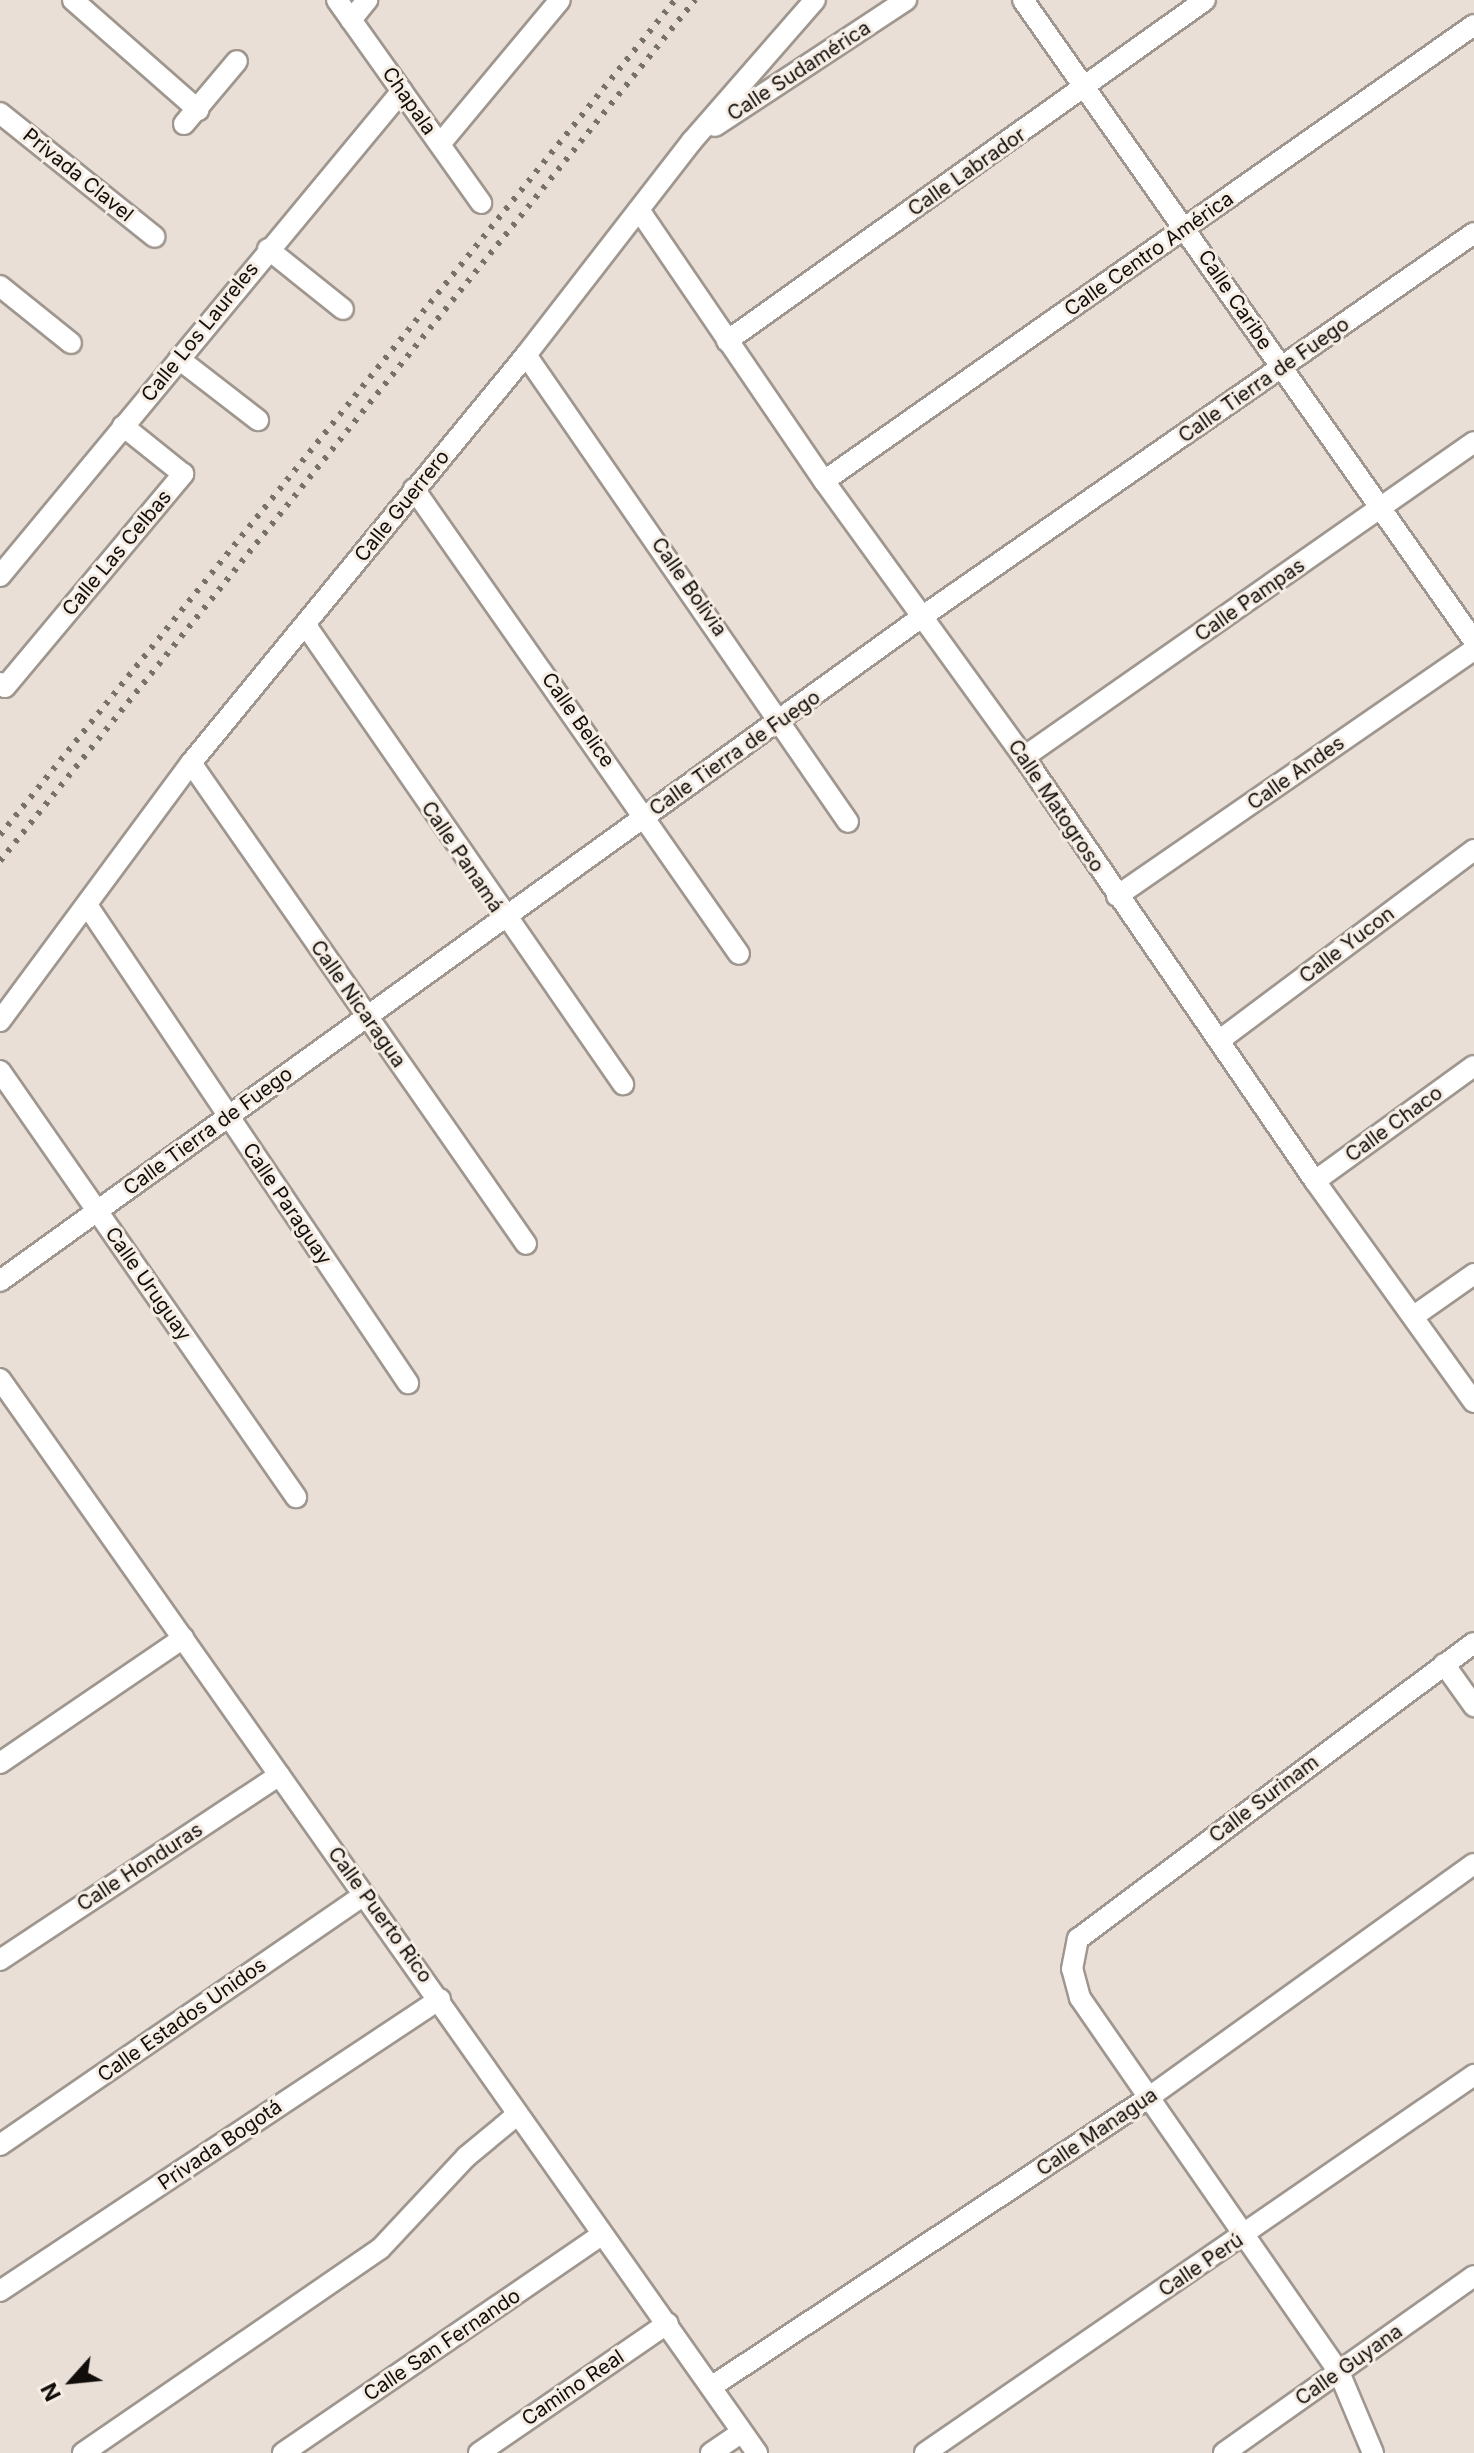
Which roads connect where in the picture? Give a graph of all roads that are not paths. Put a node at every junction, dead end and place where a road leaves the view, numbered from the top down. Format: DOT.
graph roads {
  1 [pos="73,0"];
  2 [pos="337,0"];
  3 [pos="367,0"];
  4 [pos="560,0"];
  5 [pos="815,0"];
  6 [pos="906,0"];
  7 [pos="1023,0"];
  8 [pos="1205,0"];
  9 [pos="351,20"];
  10 [pos="1474,25"];
  11 [pos="237,61"];
  12 [pos="1086,90"];
  13 [pos="402,91"];
  14 [pos="0,113"];
  15 [pos="692,141"];
  16 [pos="440,144"];
  17 [pos="481,203"];
  18 [pos="639,210"];
  19 [pos="1187,228"];
  20 [pos="1474,233"];
  21 [pos="155,237"];
  22 [pos="268,249"];
  23 [pos="0,286"];
  24 [pos="343,309"];
  25 [pos="727,341"];
  26 [pos="71,343"];
  27 [pos="526,355"];
  28 [pos="179,359"];
  29 [pos="1281,369"];
  30 [pos="258,420"];
  31 [pos="123,426"];
  32 [pos="1474,442"];
  33 [pos="824,481"];
  34 [pos="414,489"];
  35 [pos="1382,508"];
  36 [pos="0,576"];
  37 [pos="923,616"];
  38 [pos="307,627"];
  39 [pos="1474,641"];
  40 [pos="1474,650"];
  41 [pos="0,683"];
  42 [pos="782,721"];
  43 [pos="1024,757"];
  44 [pos="191,763"];
  45 [pos="647,816"];
  46 [pos="848,822"];
  47 [pos="1474,850"];
  48 [pos="1117,896"];
  49 [pos="87,905"];
  50 [pos="504,918"];
  51 [pos="739,954"];
  52 [pos="367,1017"];
  53 [pos="0,1021"];
  54 [pos="1220,1040"];
  55 [pos="1474,1066"];
  56 [pos="0,1071"];
  57 [pos="623,1084"];
  58 [pos="228,1117"];
  59 [pos="1315,1181"];
  60 [pos="97,1211"];
  61 [pos="526,1244"];
  62 [pos="1474,1274"];
  63 [pos="0,1281"];
  64 [pos="1414,1316"];
  65 [pos="0,1379"];
  66 [pos="408,1383"];
  67 [pos="1474,1402"];
  68 [pos="296,1497"];
  69 [pos="183,1638"];
  70 [pos="1474,1643"];
  71 [pos="1444,1664"];
  72 [pos="1474,1706"];
  73 [pos="0,1763"];
  74 [pos="279,1775"];
  75 [pos="1474,1864"];
  76 [pos="364,1895"];
  77 [pos="0,1960"];
  78 [pos="440,1999"];
  79 [pos="1474,2075"];
  80 [pos="1148,2098"];
  81 [pos="518,2114"];
  82 [pos="0,2145"];
  83 [pos="1247,2234"];
  84 [pos="600,2236"];
  85 [pos="1474,2276"];
  86 [pos="0,2291"];
  87 [pos="668,2323"];
  88 [pos="1339,2372"];
  89 [pos="711,2387"];
  90 [pos="741,2433"];
  91 [pos="83,2453"];
  92 [pos="283,2453"];
  93 [pos="479,2453"];
  94 [pos="711,2453"];
  95 [pos="757,2453"];
  96 [pos="925,2453"];
  97 [pos="1224,2453"];
  98 [pos="1373,2453"];
  1 -- 11 [label="street"];
  2 -- 9 [label="street, Chapala"];
  3 -- 9 [label="street"];
  4 -- 16 [label="street"];
  5 -- 15 [label="street, Calle Guerrero"];
  6 -- 15 [label="street, Calle Sudamérica"];
  7 -- 12 [label="street, Calle Caribe"];
  8 -- 12 [label="street, Calle Labrador"];
  9 -- 13 [label="street, Chapala"];
  10 -- 19 [label="street, Calle Centro América"];
  12 -- 19 [label="street, Calle Caribe"];
  12 -- 25 [label="street, Calle Labrador"];
  13 -- 16 [label="street, Chapala"];
  13 -- 22 [label="street, Calle Los Laureles"];
  14 -- 21 [label="street, Privada Clavel"];
  15 -- 18 [label="street, Calle Guerrero"];
  16 -- 17 [label="street, Chapala"];
  18 -- 25 [label="street, Calle Matogroso"];
  18 -- 27 [label="street, Calle Guerrero"];
  19 -- 29 [label="street, Calle Caribe"];
  19 -- 33 [label="street, Calle Centro América"];
  20 -- 29 [label="street, Calle Tierra de Fuego"];
  22 -- 24 [label="street"];
  22 -- 28 [label="street, Calle Los Laureles"];
  23 -- 26 [label="street"];
  25 -- 33 [label="street, Calle Matogroso"];
  27 -- 34 [label="street, Calle Guerrero"];
  27 -- 42 [label="street, Calle Bolivia"];
  28 -- 30 [label="street"];
  28 -- 31 [label="street, Calle Los Laureles"];
  29 -- 35 [label="street, Calle Caribe"];
  29 -- 37 [label="street, Calle Tierra de Fuego"];
  31 -- 36 [label="street, Calle Los Laureles"];
  31 -- 41 [label="street, Calle Las Celbas"];
  32 -- 35 [label="street, Calle Pampas"];
  33 -- 37 [label="street, Calle Matogroso"];
  34 -- 38 [label="street, Calle Guerrero"];
  34 -- 45 [label="street, Calle Belice"];
  35 -- 39 [label="street, Calle Caribe"];
  35 -- 43 [label="street, Calle Pampas"];
  37 -- 42 [label="street, Calle Tierra de Fuego"];
  37 -- 43 [label="street, Calle Matogroso"];
  38 -- 44 [label="street, Calle Guerrero"];
  38 -- 50 [label="street, Calle Panamá"];
  40 -- 48 [label="street, Calle Andes"];
  42 -- 45 [label="street, Calle Tierra de Fuego"];
  42 -- 46 [label="street, Calle Bolivia"];
  43 -- 48 [label="street, Calle Matogroso"];
  44 -- 49 [label="street, Calle Guerrero"];
  44 -- 52 [label="street, Calle Nicaragua"];
  45 -- 50 [label="street, Calle Tierra de Fuego"];
  45 -- 51 [label="street, Calle Belice"];
  47 -- 54 [label="street, Calle Yucon"];
  48 -- 54 [label="street, Calle Matogroso"];
  49 -- 53 [label="street, Calle Guerrero"];
  49 -- 58 [label="street, Calle Paraguay"];
  50 -- 52 [label="street, Calle Tierra de Fuego"];
  50 -- 57 [label="street, Calle Panamá"];
  52 -- 58 [label="street, Calle Tierra de Fuego"];
  52 -- 61 [label="street, Calle Nicaragua"];
  54 -- 59 [label="street, Calle Matogroso"];
  55 -- 59 [label="street, Calle Chaco"];
  56 -- 60 [label="street, Calle Uruguay"];
  58 -- 60 [label="street, Calle Tierra de Fuego"];
  58 -- 66 [label="street, Calle Paraguay"];
  59 -- 64 [label="street, Calle Matogroso"];
  60 -- 63 [label="street, Calle Tierra de Fuego"];
  60 -- 68 [label="street, Calle Uruguay"];
  62 -- 64 [label="street"];
  64 -- 67 [label="street, Calle Matogroso"];
  65 -- 69 [label="street, Calle Puerto Rico"];
  69 -- 73 [label="street"];
  69 -- 74 [label="street, Calle Puerto Rico"];
  70 -- 71 [label="street, Calle Surinam"];
  71 -- 72 [label="street"];
  71 -- 80 [label="street, Calle Surinam"];
  74 -- 76 [label="street, Calle Puerto Rico"];
  74 -- 77 [label="street, Calle Honduras"];
  75 -- 80 [label="street, Calle Managua"];
  76 -- 78 [label="street, Calle Puerto Rico"];
  76 -- 82 [label="street, Calle Estados Unidos"];
  78 -- 81 [label="street, Calle Puerto Rico"];
  78 -- 86 [label="street, Privada Bogotá"];
  79 -- 83 [label="street, Calle Perú"];
  80 -- 83 [label="street"];
  80 -- 89 [label="street, Calle Managua"];
  81 -- 84 [label="street, Calle Puerto Rico"];
  81 -- 91 [label="street"];
  83 -- 88 [label="street"];
  83 -- 96 [label="street, Calle Perú"];
  84 -- 87 [label="street, Calle Puerto Rico"];
  84 -- 92 [label="street, Calle San Fernando"];
  85 -- 88 [label="street, Calle Guyana"];
  87 -- 89 [label="street, Calle Puerto Rico"];
  87 -- 93 [label="street, Camino Real"];
  88 -- 97 [label="street, Calle Guyana"];
  88 -- 98 [label="street"];
  89 -- 90 [label="street, Calle Puerto Rico"];
  90 -- 94 [label="street"];
  90 -- 95 [label="street, Calle Puerto Rico"];
}
